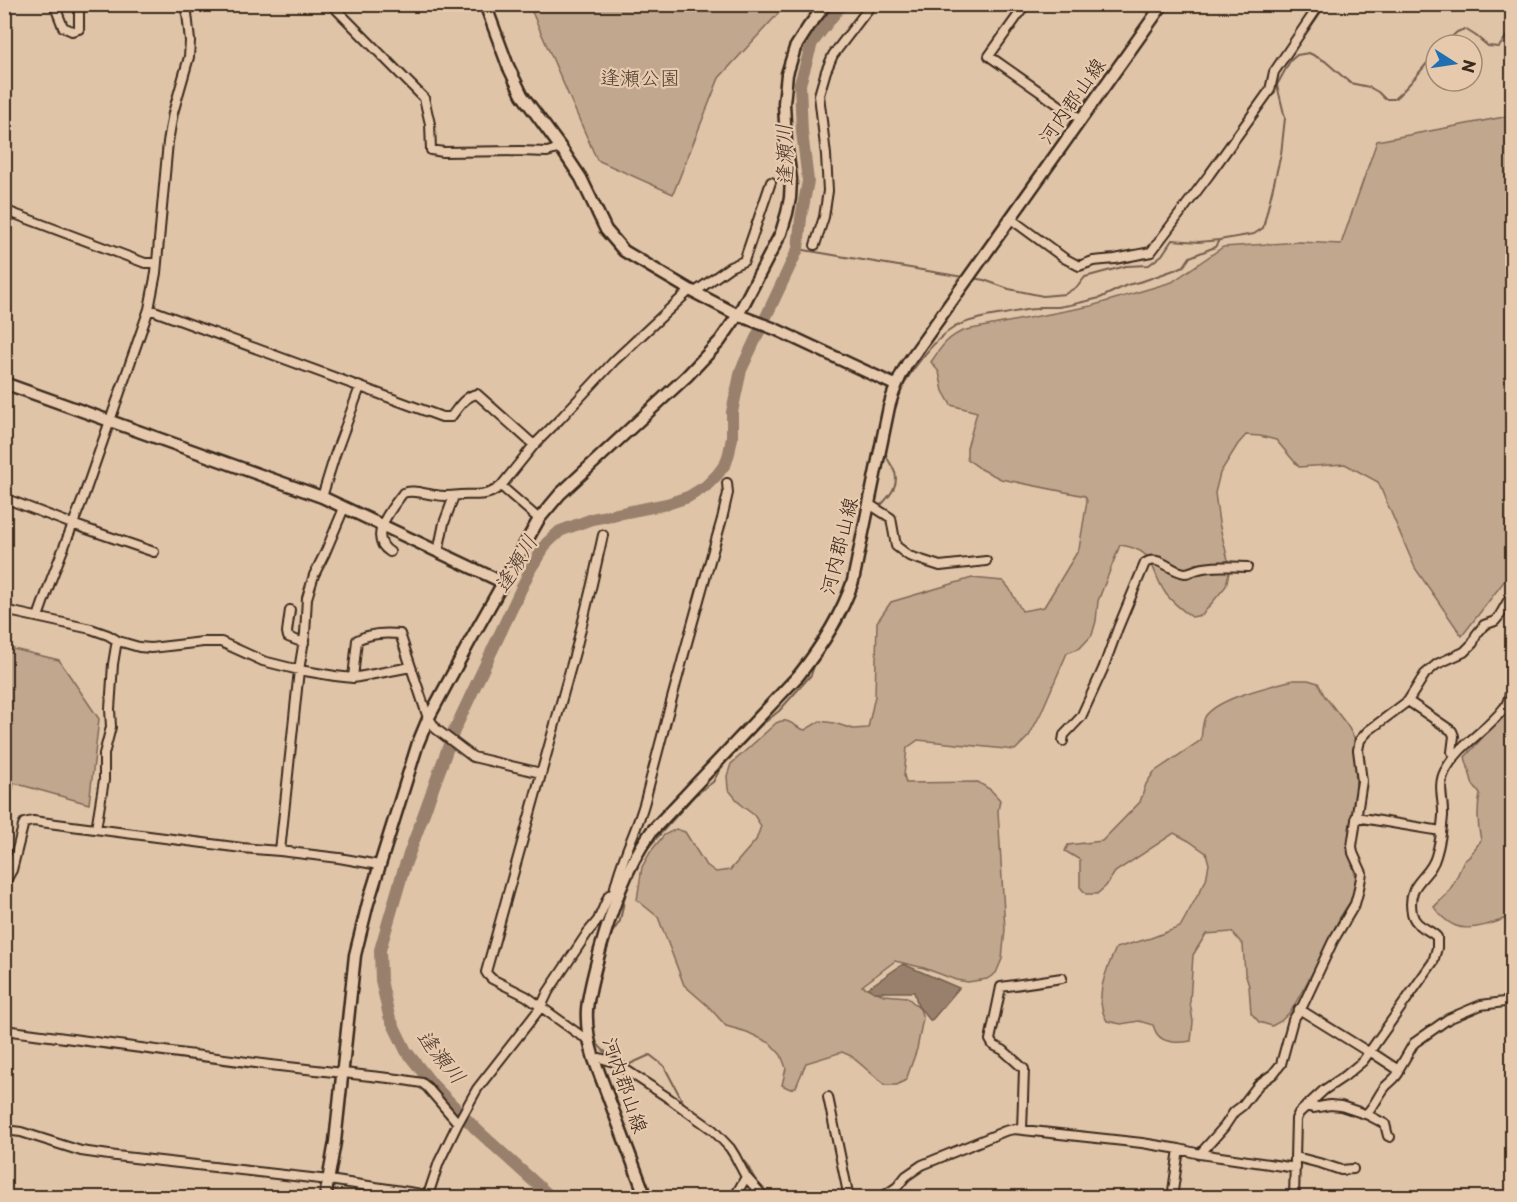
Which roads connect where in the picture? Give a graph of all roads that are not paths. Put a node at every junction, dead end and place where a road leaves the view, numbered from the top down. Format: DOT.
graph roads {
  1 [pos="54,4"];
  2 [pos="79,4"];
  3 [pos="186,4"];
  4 [pos="331,4"];
  5 [pos="485,4"];
  6 [pos="826,4"];
  7 [pos="872,4"];
  8 [pos="1026,4"];
  9 [pos="1163,4"];
  10 [pos="1320,4"];
  11 [pos="1082,119"];
  12 [pos="561,148"];
  13 [pos="771,182"];
  14 [pos="4,210"];
  15 [pos="1011,219"];
  16 [pos="815,245"];
  17 [pos="157,263"];
  18 [pos="692,291"];
  19 [pos="149,309"];
  20 [pos="740,316"];
  21 [pos="4,383"];
  22 [pos="896,385"];
  23 [pos="360,387"];
  24 [pos="109,420"];
  25 [pos="534,445"];
  26 [pos="728,483"];
  27 [pos="501,486"];
  28 [pos="454,496"];
  29 [pos="322,497"];
  30 [pos="4,498"];
  31 [pos="869,504"];
  32 [pos="344,508"];
  33 [pos="539,519"];
  34 [pos="72,524"];
  35 [pos="382,526"];
  36 [pos="603,535"];
  37 [pos="154,552"];
  38 [pos="390,552"];
  39 [pos="438,552"];
  40 [pos="986,561"];
  41 [pos="1247,567"];
  42 [pos="502,582"];
  43 [pos="1512,594"];
  44 [pos="4,610"];
  45 [pos="290,610"];
  46 [pos="38,617"];
  47 [pos="118,641"];
  48 [pos="304,642"];
  49 [pos="411,667"];
  50 [pos="300,670"];
  51 [pos="353,678"];
  52 [pos="1512,687"];
  53 [pos="1408,701"];
  54 [pos="428,719"];
  55 [pos="1063,741"];
  56 [pos="1456,755"];
  57 [pos="541,773"];
  58 [pos="1356,818"];
  59 [pos="96,829"];
  60 [pos="1441,831"];
  61 [pos="280,851"];
  62 [pos="379,865"];
  63 [pos="4,884"];
  64 [pos="616,892"];
  65 [pos="1062,978"];
  66 [pos="1512,1001"];
  67 [pos="541,1007"];
  68 [pos="1299,1009"];
  69 [pos="4,1030"];
  70 [pos="588,1039"];
  71 [pos="1370,1053"];
  72 [pos="594,1059"];
  73 [pos="1399,1072"];
  74 [pos="342,1073"];
  75 [pos="828,1097"];
  76 [pos="1306,1106"];
  77 [pos="1366,1114"];
  78 [pos="458,1123"];
  79 [pos="1022,1130"];
  80 [pos="5,1132"];
  81 [pos="1390,1137"];
  82 [pos="1179,1149"];
  83 [pos="1200,1154"];
  84 [pos="1296,1157"];
  85 [pos="1296,1168"];
  86 [pos="1353,1169"];
  87 [pos="746,1177"];
  88 [pos="329,1180"];
  89 [pos="427,1196"];
  90 [pos="883,1196"];
  91 [pos="325,1197"];
  92 [pos="646,1197"];
  93 [pos="734,1197"];
  94 [pos="765,1197"];
  95 [pos="849,1197"];
  96 [pos="895,1197"];
  97 [pos="1172,1197"];
  98 [pos="1294,1197"];
  1 -- 2 [label="street"];
  3 -- 17 [label="street"];
  4 -- 12 [label="street"];
  5 -- 12 [label="street"];
  6 -- 20 [label="street"];
  7 -- 16 [label="street"];
  8 -- 11 [label="street"];
  9 -- 11 [label="street, 河内郡山線"];
  10 -- 15 [label="street"];
  11 -- 15 [label="street, 河内郡山線"];
  12 -- 18 [label="street"];
  13 -- 18 [label="street"];
  14 -- 17 [label="street"];
  15 -- 22 [label="street, 河内郡山線"];
  17 -- 19 [label="street"];
  18 -- 20 [label="street"];
  18 -- 25 [label="street"];
  19 -- 23 [label="street"];
  19 -- 24 [label="street"];
  20 -- 22 [label="street"];
  20 -- 33 [label="street"];
  21 -- 24 [label="street"];
  22 -- 31 [label="street, 河内郡山線"];
  23 -- 25 [label="street"];
  23 -- 29 [label="street"];
  24 -- 29 [label="street"];
  24 -- 34 [label="street"];
  25 -- 27 [label="street"];
  26 -- 64 [label="street"];
  27 -- 28 [label="street"];
  27 -- 33 [label="street"];
  28 -- 35 [label="street"];
  28 -- 39 [label="street"];
  29 -- 32 [label="street"];
  30 -- 34 [label="street"];
  31 -- 40 [label="street"];
  31 -- 64 [label="street, 河内郡山線"];
  32 -- 35 [label="street"];
  32 -- 48 [label="street"];
  33 -- 42 [label="street"];
  34 -- 37 [label="street"];
  34 -- 46 [label="street"];
  35 -- 38 [label="street"];
  35 -- 39 [label="street"];
  36 -- 57 [label="street"];
  39 -- 42 [label="street"];
  41 -- 55 [label="street"];
  42 -- 54 [label="street"];
  43 -- 53 [label="street"];
  44 -- 46 [label="street"];
  45 -- 48 [label="street"];
  46 -- 47 [label="street"];
  47 -- 50 [label="street"];
  47 -- 59 [label="street"];
  48 -- 50 [label="street"];
  49 -- 51 [label="street"];
  49 -- 51 [label="street"];
  49 -- 54 [label="street"];
  50 -- 51 [label="street"];
  50 -- 61 [label="street"];
  52 -- 56 [label="street"];
  53 -- 56 [label="street"];
  53 -- 58 [label="street"];
  54 -- 57 [label="street"];
  54 -- 62 [label="street"];
  56 -- 60 [label="street"];
  57 -- 67 [label="street"];
  58 -- 60 [label="street"];
  58 -- 68 [label="street"];
  59 -- 61 [label="street"];
  59 -- 63 [label="street"];
  60 -- 71 [label="street"];
  61 -- 62 [label="street"];
  62 -- 74 [label="street"];
  64 -- 67 [label="street"];
  64 -- 70 [label="street, 河内郡山線"];
  65 -- 79 [label="street"];
  66 -- 71 [label="street"];
  67 -- 70 [label="street"];
  67 -- 78 [label="street"];
  68 -- 71 [label="street"];
  68 -- 83 [label="street"];
  69 -- 74 [label="street"];
  70 -- 72 [label="street, 河内郡山線"];
  71 -- 76 [label="street"];
  72 -- 87 [label="street"];
  72 -- 92 [label="street, 河内郡山線"];
  73 -- 77 [label="street"];
  74 -- 78 [label="street"];
  74 -- 88 [label="street"];
  75 -- 95 [label="street"];
  76 -- 77 [label="street"];
  76 -- 84 [label="street"];
  77 -- 81 [label="street"];
  78 -- 89 [label="street"];
  79 -- 82 [label="street"];
  79 -- 90 [label="street"];
  80 -- 88 [label="street"];
  82 -- 83 [label="street"];
  82 -- 97 [label="street"];
  83 -- 85 [label="street"];
  84 -- 85 [label="street"];
  84 -- 86 [label="street"];
  85 -- 98 [label="street"];
  87 -- 93 [label="street"];
  87 -- 94 [label="street"];
  88 -- 89 [label="street"];
  88 -- 91 [label="street"];
  90 -- 96 [label="street"];
}
